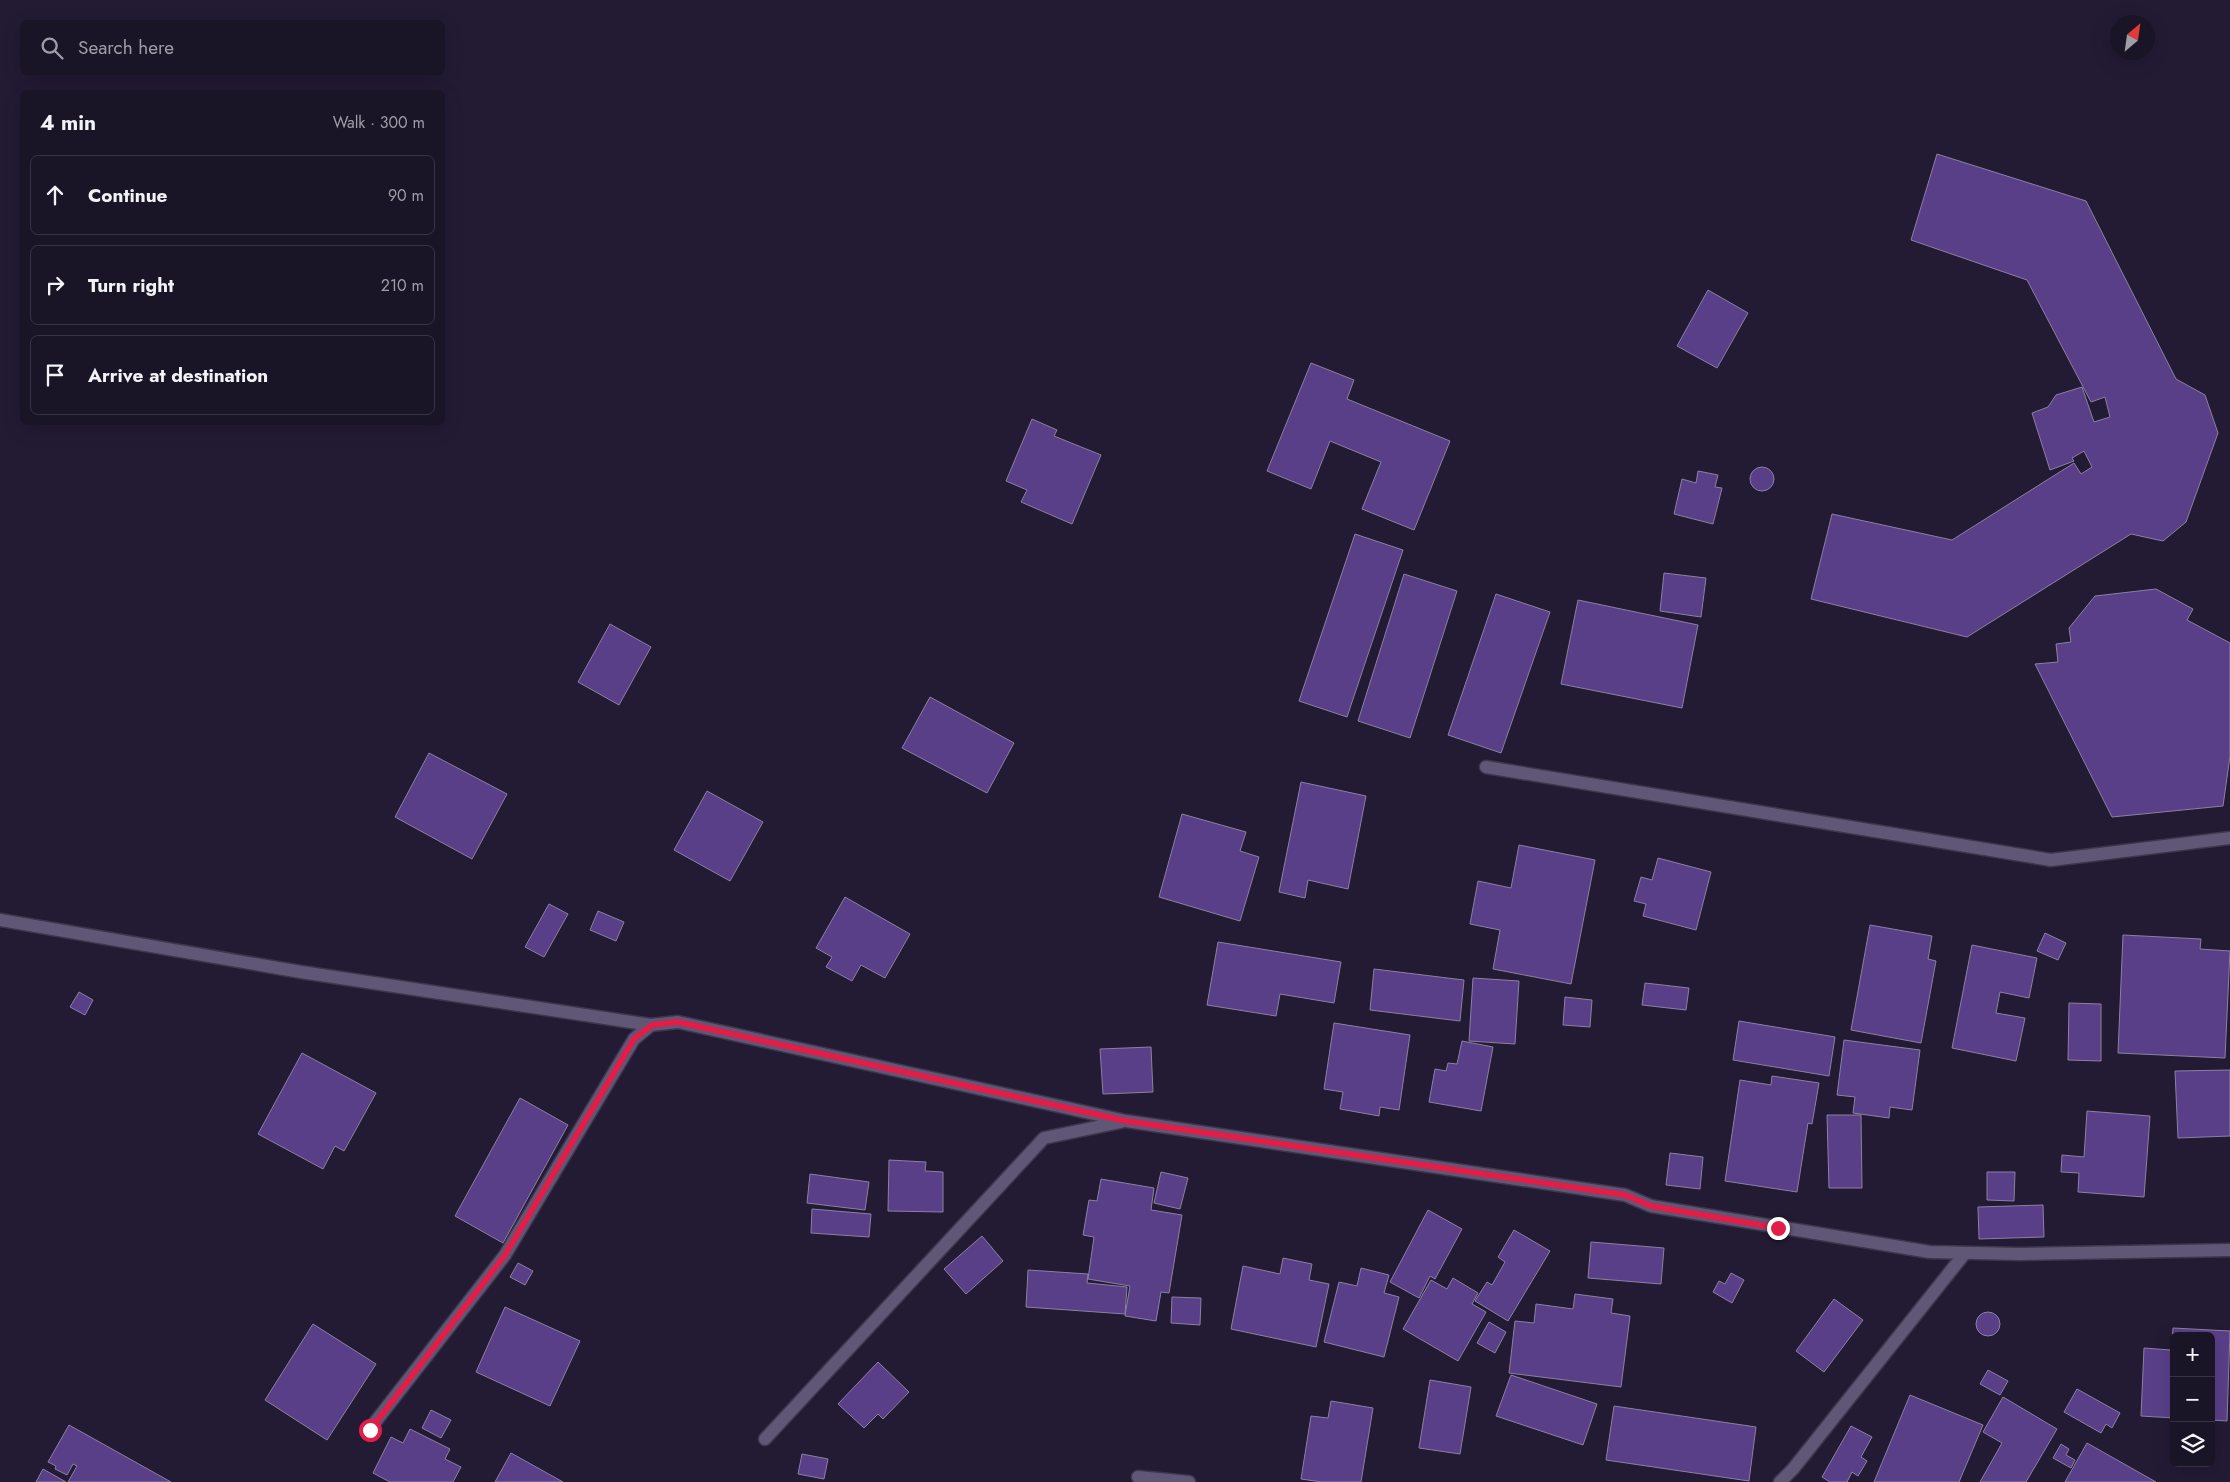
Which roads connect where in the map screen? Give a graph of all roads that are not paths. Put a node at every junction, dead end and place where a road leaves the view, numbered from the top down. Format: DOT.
graph roads {
  1 [pos="1486,767"];
  2 [pos="2230,838"];
  3 [pos="0,920"];
  4 [pos="652,1025"];
  5 [pos="1126,1121"];
  6 [pos="2230,1250"];
  7 [pos="1965,1253"];
  8 [pos="370,1430"];
  9 [pos="765,1438"];
  10 [pos="1138,1477"];
  11 [pos="1189,1482"];
  12 [pos="1780,1482"];
  1 -- 2 [label="street"];
  3 -- 4 [label="street"];
  4 -- 5 [label="street"];
  4 -- 8 [label="street"];
  5 -- 7 [label="street"];
  5 -- 9 [label="street"];
  6 -- 7 [label="street"];
  7 -- 12 [label="street"];
  10 -- 11 [label="street"];
}
